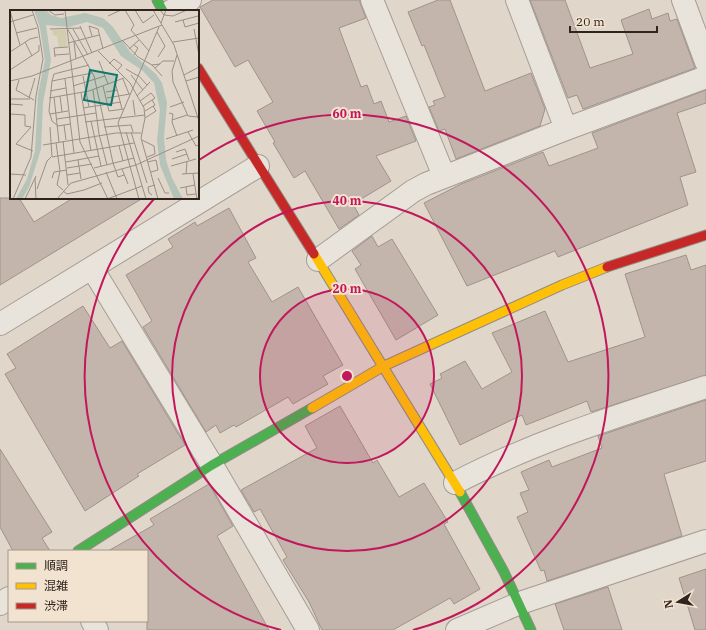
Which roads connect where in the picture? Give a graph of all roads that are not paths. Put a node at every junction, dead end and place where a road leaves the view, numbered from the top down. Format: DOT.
graph roads {
  1 [pos="157,0"];
  2 [pos="190,0"];
  3 [pos="372,0"];
  4 [pos="517,0"];
  5 [pos="683,0"];
  6 [pos="162,10"];
  7 [pos="172,10"];
  8 [pos="706,62"];
  9 [pos="199,70"];
  10 [pos="706,77"];
  11 [pos="566,129"];
  12 [pos="258,166"];
  13 [pos="444,176"];
  14 [pos="706,235"];
  15 [pos="318,260"];
  16 [pos="92,268"];
  17 [pos="0,324"];
  18 [pos="384,366"];
  19 [pos="706,386"];
  20 [pos="212,465"];
  21 [pos="455,483"];
  22 [pos="706,541"];
  23 [pos="80,550"];
  24 [pos="520,603"];
  25 [pos="308,630"];
  26 [pos="457,630"];
  27 [pos="531,630"];
  1 -- 6 [label="street"];
  2 -- 7 [label="street"];
  3 -- 13 [label="street"];
  4 -- 11 [label="street"];
  5 -- 8 [label="street"];
  9 -- 12 [label="street"];
  10 -- 11 [label="street"];
  11 -- 13 [label="street"];
  12 -- 15 [label="street"];
  12 -- 16 [label="street"];
  13 -- 15 [label="street"];
  14 -- 18 [label="street"];
  15 -- 18 [label="street"];
  16 -- 17 [label="street"];
  16 -- 20 [label="street"];
  18 -- 20 [label="street"];
  18 -- 21 [label="street"];
  19 -- 21 [label="street"];
  20 -- 23 [label="street"];
  20 -- 25 [label="street"];
  21 -- 24 [label="street"];
  22 -- 24 [label="street"];
  24 -- 26 [label="street"];
  24 -- 27 [label="street"];
}
